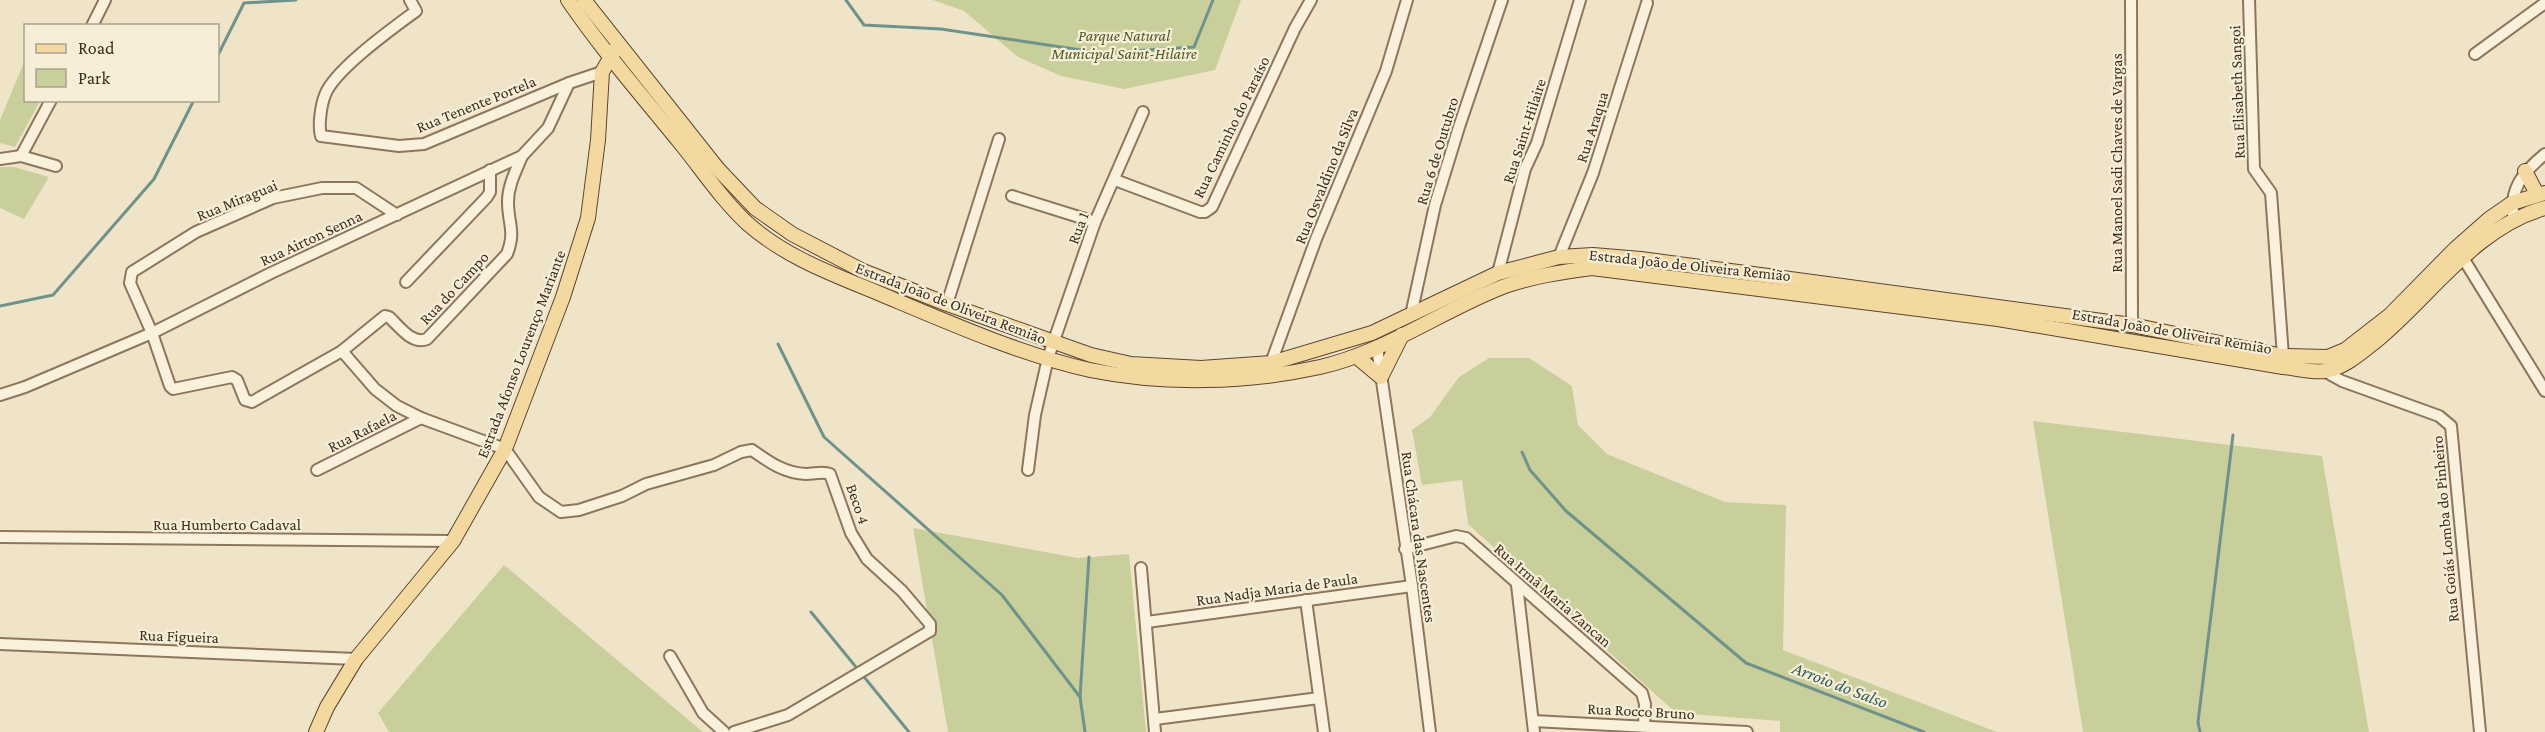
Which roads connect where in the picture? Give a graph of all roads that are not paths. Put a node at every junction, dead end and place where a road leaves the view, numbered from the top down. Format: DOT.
graph roads {
  1 [pos="105,0"];
  2 [pos="410,0"];
  3 [pos="568,0"];
  4 [pos="584,0"];
  5 [pos="1311,0"];
  6 [pos="1407,0"];
  7 [pos="1502,0"];
  8 [pos="1580,0"];
  9 [pos="2131,0"];
  10 [pos="2249,0"];
  11 [pos="2528,0"];
  12 [pos="1647,3"];
  13 [pos="2545,3"];
  14 [pos="2532,13"];
  15 [pos="93,24"];
  16 [pos="614,51"];
  17 [pos="2475,54"];
  18 [pos="602,72"];
  19 [pos="569,83"];
  20 [pos="50,102"];
  21 [pos="1143,112"];
  22 [pos="999,139"];
  23 [pos="2545,154"];
  24 [pos="21,156"];
  25 [pos="522,156"];
  26 [pos="0,159"];
  27 [pos="56,166"];
  28 [pos="490,170"];
  29 [pos="2525,171"];
  30 [pos="1115,180"];
  31 [pos="2541,194"];
  32 [pos="1012,196"];
  33 [pos="2512,203"];
  34 [pos="2545,208"];
  35 [pos="398,215"];
  36 [pos="2514,220"];
  37 [pos="1095,222"];
  38 [pos="1559,257"];
  39 [pos="2463,258"];
  40 [pos="1641,259"];
  41 [pos="1498,273"];
  42 [pos="1640,274"];
  43 [pos="406,282"];
  44 [pos="1468,287"];
  45 [pos="947,304"];
  46 [pos="1411,315"];
  47 [pos="2132,326"];
  48 [pos="152,333"];
  49 [pos="1402,335"];
  50 [pos="1053,342"];
  51 [pos="1377,348"];
  52 [pos="342,351"];
  53 [pos="2283,356"];
  54 [pos="1357,357"];
  55 [pos="1048,358"];
  56 [pos="1271,363"];
  57 [pos="2324,371"];
  58 [pos="1381,377"];
  59 [pos="2545,391"];
  60 [pos="0,394"];
  61 [pos="421,418"];
  62 [pos="505,448"];
  63 [pos="317,470"];
  64 [pos="1028,470"];
  65 [pos="0,537"];
  66 [pos="453,541"];
  67 [pos="1404,549"];
  68 [pos="1141,568"];
  69 [pos="1517,585"];
  70 [pos="1412,586"];
  71 [pos="1306,600"];
  72 [pos="1147,622"];
  73 [pos="0,644"];
  74 [pos="670,656"];
  75 [pos="356,659"];
  76 [pos="1319,698"];
  77 [pos="1155,719"];
  78 [pos="1534,726"];
  79 [pos="1644,726"];
  80 [pos="316,732"];
  81 [pos="724,732"];
  82 [pos="734,732"];
  83 [pos="1155,732"];
  84 [pos="1324,732"];
  85 [pos="1430,732"];
  86 [pos="1747,732"];
  87 [pos="2480,732"];
  1 -- 15 [label="street"];
  2 -- 19 [label="street, Rua Tenente Portela"];
  3 -- 16 [label="main road, Estrada João de Oliveira Remião"];
  4 -- 16 [label="main road, Estrada João de Oliveira Remião"];
  5 -- 30 [label="street, Rua Caminho do Paraíso"];
  6 -- 56 [label="street, Rua Osvaldino da Silva"];
  7 -- 46 [label="street, Rua 6 de Outubro"];
  8 -- 41 [label="street, Rua Saint-Hilaire"];
  9 -- 47 [label="street, Rua Manoel Sadi Chaves de Vargas"];
  10 -- 53 [label="street, Rua Elisabeth Sangoi"];
  11 -- 14 [label="street"];
  12 -- 38 [label="street, Rua Araqua"];
  13 -- 14 [label="street"];
  14 -- 17 [label="street"];
  16 -- 18 [label="main road, Estrada Afonso Lourenço Mariante"];
  16 -- 45 [label="main road, Estrada João de Oliveira Remião"];
  16 -- 55 [label="main road, Estrada João de Oliveira Remião"];
  18 -- 19 [label="street"];
  18 -- 62 [label="main road, Estrada Afonso Lourenço Mariante"];
  19 -- 25 [label="street, Rua Airton Senna"];
  20 -- 24 [label="street"];
  21 -- 30 [label="street, Rua 1"];
  22 -- 45 [label="street"];
  23 -- 29 [label="street"];
  24 -- 26 [label="street"];
  24 -- 27 [label="street"];
  25 -- 28 [label="street, Rua Airton Senna"];
  25 -- 52 [label="street, Rua do Campo"];
  28 -- 35 [label="street, Rua Airton Senna"];
  28 -- 43 [label="street"];
  29 -- 31 [label="main road"];
  29 -- 33 [label="street"];
  30 -- 37 [label="street, Rua 1"];
  31 -- 33 [label="main road, Estrada João de Oliveira Remião"];
  32 -- 37 [label="street"];
  33 -- 36 [label="street"];
  33 -- 53 [label="main road, Estrada João de Oliveira Remião"];
  34 -- 36 [label="main road, Estrada João de Oliveira Remião"];
  35 -- 48 [label="street, Rua Airton Senna"];
  35 -- 48 [label="street, Rua Miraguai"];
  36 -- 39 [label="main road, Estrada João de Oliveira Remião"];
  37 -- 50 [label="street, Rua 1"];
  38 -- 40 [label="main road, Estrada João de Oliveira Remião"];
  38 -- 41 [label="main road, Estrada João de Oliveira Remião"];
  39 -- 57 [label="main road, Estrada João de Oliveira Remião"];
  39 -- 59 [label="street"];
  40 -- 42 [label="main road"];
  40 -- 47 [label="main road, Estrada João de Oliveira Remião"];
  41 -- 44 [label="main road, Estrada João de Oliveira Remião"];
  42 -- 49 [label="main road, Estrada João de Oliveira Remião"];
  42 -- 57 [label="main road, Estrada João de Oliveira Remião"];
  44 -- 46 [label="main road, Estrada João de Oliveira Remião"];
  44 -- 51 [label="main road"];
  45 -- 50 [label="main road, Estrada João de Oliveira Remião"];
  46 -- 56 [label="main road, Estrada João de Oliveira Remião"];
  47 -- 53 [label="main road, Estrada João de Oliveira Remião"];
  48 -- 52 [label="street"];
  48 -- 60 [label="street, Rua Airton Senna"];
  49 -- 51 [label="main road, Estrada João de Oliveira Remião"];
  49 -- 58 [label="main road"];
  50 -- 55 [label="street, Rua 1"];
  50 -- 56 [label="main road, Estrada João de Oliveira Remião"];
  51 -- 54 [label="main road, Estrada João de Oliveira Remião"];
  51 -- 56 [label="main road"];
  51 -- 58 [label="street, Rua Chácara das Nascentes"];
  52 -- 61 [label="street"];
  54 -- 55 [label="main road, Estrada João de Oliveira Remião"];
  54 -- 58 [label="main road"];
  55 -- 64 [label="street, Rua 1"];
  57 -- 87 [label="street, Rua Goiás Lomba do Pinheiro"];
  58 -- 67 [label="street, Rua Chácara das Nascentes"];
  61 -- 62 [label="street"];
  61 -- 63 [label="street, Rua Rafaela"];
  62 -- 66 [label="main road, Estrada Afonso Lourenço Mariante"];
  62 -- 82 [label="street, Beco 4"];
  65 -- 66 [label="street, Rua Humberto Cadaval"];
  66 -- 75 [label="main road, Estrada Afonso Lourenço Mariante"];
  67 -- 69 [label="street, Rua Irmã Maria Zancan"];
  67 -- 70 [label="street, Rua Chácara das Nascentes"];
  68 -- 72 [label="street"];
  69 -- 78 [label="street"];
  69 -- 79 [label="street, Rua Irmã Maria Zancan"];
  70 -- 71 [label="street, Rua Nadja Maria de Paula"];
  70 -- 85 [label="street, Rua Chácara das Nascentes"];
  71 -- 72 [label="street, Rua Nadja Maria de Paula"];
  71 -- 76 [label="street"];
  72 -- 77 [label="street"];
  73 -- 75 [label="street, Rua Figueira"];
  74 -- 81 [label="street"];
  75 -- 80 [label="main road, Estrada Afonso Lourenço Mariante"];
  76 -- 77 [label="street"];
  76 -- 84 [label="street"];
  77 -- 83 [label="street"];
  78 -- 79 [label="street, Rua Rocco Bruno"];
  79 -- 86 [label="street, Rua Rocco Bruno"];
}
